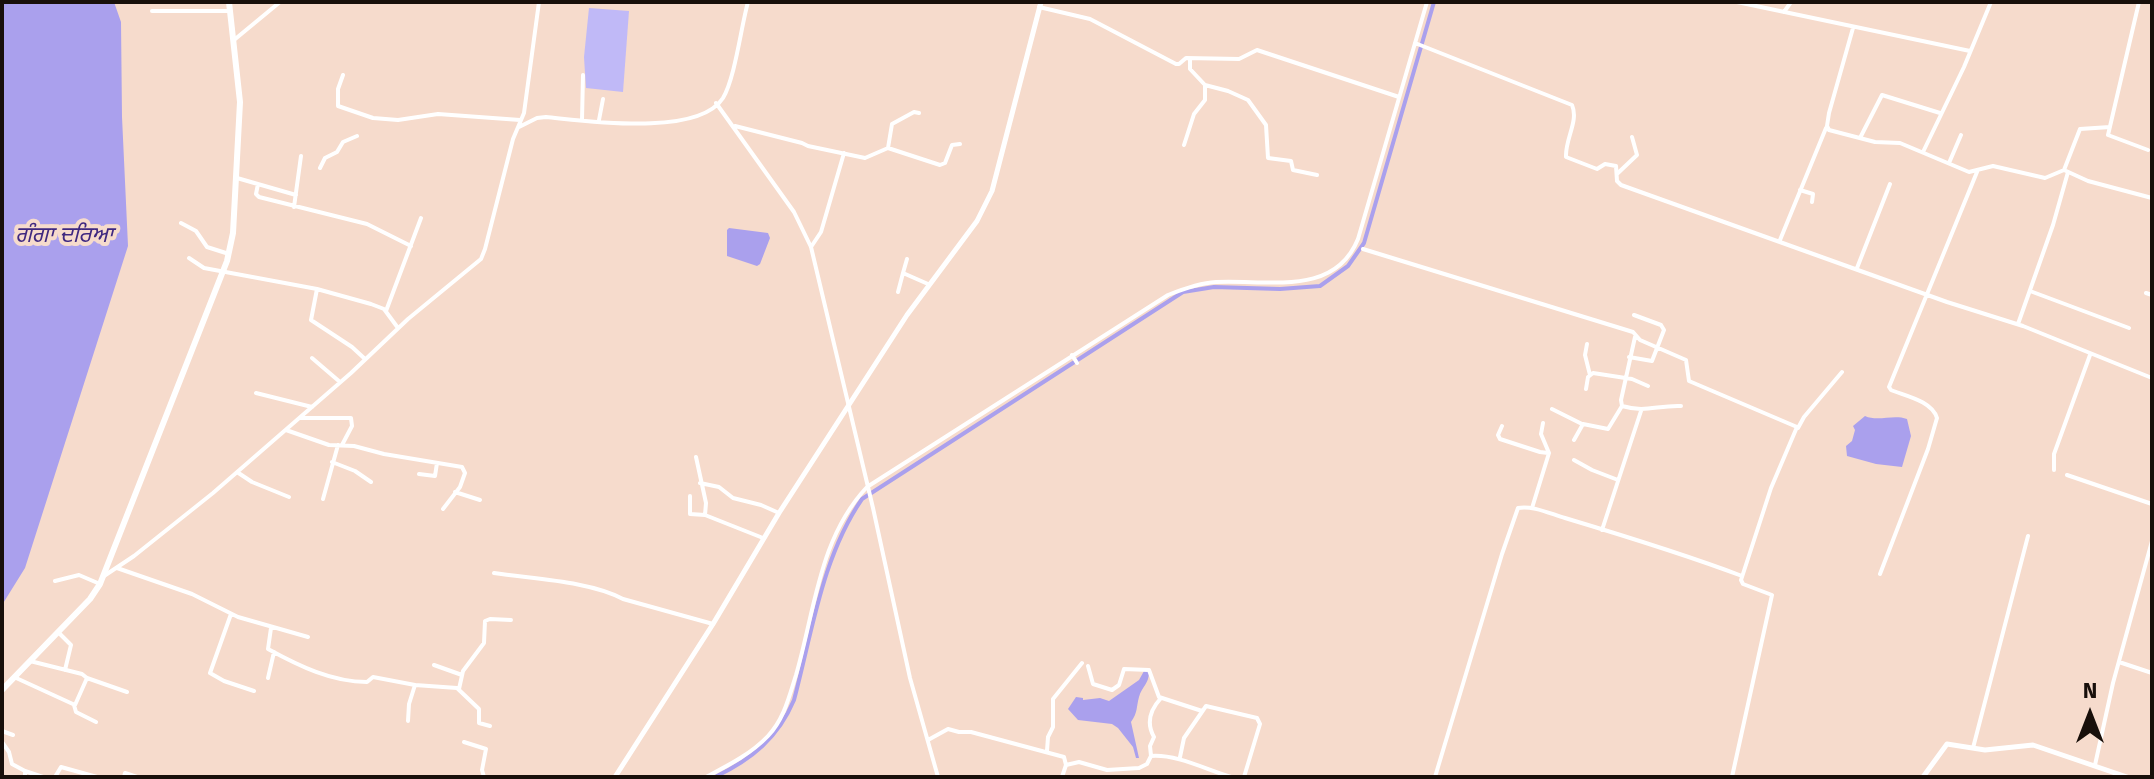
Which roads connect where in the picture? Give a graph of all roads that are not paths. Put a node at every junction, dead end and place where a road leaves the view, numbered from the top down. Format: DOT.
graph roads {
  1 [pos="229,2"];
  2 [pos="280,2"];
  3 [pos="539,2"];
  4 [pos="748,2"];
  5 [pos="1417,2"];
  6 [pos="1737,2"];
  7 [pos="1791,2"];
  8 [pos="1991,2"];
  9 [pos="2139,2"];
  10 [pos="1427,4"];
  11 [pos="1040,5"];
  12 [pos="152,11"];
  13 [pos="230,11"];
  14 [pos="1784,12"];
  15 [pos="1853,28"];
  16 [pos="234,40"];
  17 [pos="1419,45"];
  18 [pos="1970,51"];
  19 [pos="1190,59"];
  20 [pos="343,75"];
  21 [pos="583,75"];
  22 [pos="1205,85"];
  23 [pos="1399,97"];
  24 [pos="603,99"];
  25 [pos="716,103"];
  26 [pos="919,113"];
  27 [pos="1940,113"];
  28 [pos="521,120"];
  29 [pos="582,120"];
  30 [pos="598,121"];
  31 [pos="733,125"];
  32 [pos="1827,126"];
  33 [pos="2110,127"];
  34 [pos="517,128"];
  35 [pos="1961,135"];
  36 [pos="357,136"];
  37 [pos="1632,137"];
  38 [pos="1860,138"];
  39 [pos="960,144"];
  40 [pos="1184,145"];
  41 [pos="888,148"];
  42 [pos="2148,150"];
  43 [pos="1923,152"];
  44 [pos="844,153"];
  45 [pos="301,156"];
  46 [pos="1949,163"];
  47 [pos="320,168"];
  48 [pos="2066,171"];
  49 [pos="1977,172"];
  50 [pos="1618,173"];
  51 [pos="1317,175"];
  52 [pos="237,178"];
  53 [pos="258,184"];
  54 [pos="1890,184"];
  55 [pos="1800,190"];
  56 [pos="296,195"];
  57 [pos="2152,198"];
  58 [pos="1812,202"];
  59 [pos="294,207"];
  60 [pos="421,218"];
  61 [pos="181,223"];
  62 [pos="1780,240"];
  63 [pos="411,246"];
  64 [pos="811,247"];
  65 [pos="1363,249"];
  66 [pos="229,254"];
  67 [pos="189,258"];
  68 [pos="907,259"];
  69 [pos="1857,268"];
  70 [pos="223,273"];
  71 [pos="903,273"];
  72 [pos="928,284"];
  73 [pos="317,289"];
  74 [pos="2030,291"];
  75 [pos="898,292"];
  76 [pos="1928,295"];
  77 [pos="386,311"];
  78 [pos="1634,315"];
  79 [pos="2018,324"];
  80 [pos="398,328"];
  81 [pos="2129,328"];
  82 [pos="1635,337"];
  83 [pos="1587,344"];
  84 [pos="1657,347"];
  85 [pos="2090,354"];
  86 [pos="1629,357"];
  87 [pos="312,358"];
  88 [pos="365,359"];
  89 [pos="1842,372"];
  90 [pos="1590,375"];
  91 [pos="2152,378"];
  92 [pos="1626,380"];
  93 [pos="340,382"];
  94 [pos="1648,386"];
  95 [pos="1586,389"];
  96 [pos="256,393"];
  97 [pos="849,404"];
  98 [pos="1622,406"];
  99 [pos="1681,406"];
  100 [pos="312,407"];
  101 [pos="1552,409"];
  102 [pos="1641,411"];
  103 [pos="299,418"];
  104 [pos="1543,423"];
  105 [pos="1583,424"];
  106 [pos="1502,426"];
  107 [pos="1798,428"];
  108 [pos="286,430"];
  109 [pos="1574,440"];
  110 [pos="340,445"];
  111 [pos="1549,453"];
  112 [pos="696,457"];
  113 [pos="1574,460"];
  114 [pos="332,462"];
  115 [pos="437,462"];
  116 [pos="2054,470"];
  117 [pos="237,472"];
  118 [pos="419,474"];
  119 [pos="2067,475"];
  120 [pos="1618,480"];
  121 [pos="371,482"];
  122 [pos="700,483"];
  123 [pos="868,489"];
  124 [pos="455,492"];
  125 [pos="690,496"];
  126 [pos="289,497"];
  127 [pos="323,499"];
  128 [pos="480,500"];
  129 [pos="2152,504"];
  130 [pos="443,509"];
  131 [pos="1532,509"];
  132 [pos="779,513"];
  133 [pos="2152,513"];
  134 [pos="705,515"];
  135 [pos="2152,523"];
  136 [pos="1602,530"];
  137 [pos="2028,536"];
  138 [pos="2152,541"];
  139 [pos="761,544"];
  140 [pos="2151,549"];
  141 [pos="117,568"];
  142 [pos="494,573"];
  143 [pos="1880,574"];
  144 [pos="104,576"];
  145 [pos="1743,576"];
  146 [pos="55,581"];
  147 [pos="100,584"];
  148 [pos="231,614"];
  149 [pos="511,620"];
  150 [pos="713,624"];
  151 [pos="271,628"];
  152 [pos="58,632"];
  153 [pos="308,637"];
  154 [pos="274,652"];
  155 [pos="30,661"];
  156 [pos="2119,662"];
  157 [pos="1082,663"];
  158 [pos="434,665"];
  159 [pos="1088,666"];
  160 [pos="65,670"];
  161 [pos="2152,673"];
  162 [pos="462,675"];
  163 [pos="14,677"];
  164 [pos="87,678"];
  165 [pos="268,678"];
  166 [pos="415,685"];
  167 [pos="459,689"];
  168 [pos="2,690"];
  169 [pos="254,691"];
  170 [pos="127,692"];
  171 [pos="1161,698"];
  172 [pos="74,705"];
  173 [pos="1202,711"];
  174 [pos="408,721"];
  175 [pos="96,722"];
  176 [pos="490,726"];
  177 [pos="2,731"];
  178 [pos="13,735"];
  179 [pos="928,740"];
  180 [pos="2,742"];
  181 [pos="464,742"];
  182 [pos="1973,748"];
  183 [pos="1047,751"];
  184 [pos="1151,756"];
  185 [pos="1180,757"];
  186 [pos="1066,765"];
  187 [pos="2095,765"];
  188 [pos="25,774"];
  189 [pos="43,777"];
  190 [pos="55,777"];
  191 [pos="97,777"];
  192 [pos="124,777"];
  193 [pos="137,777"];
  194 [pos="484,777"];
  195 [pos="615,777"];
  196 [pos="706,777"];
  197 [pos="938,777"];
  198 [pos="1062,777"];
  199 [pos="1231,777"];
  200 [pos="1244,777"];
  201 [pos="1435,777"];
  202 [pos="1732,777"];
  203 [pos="1923,777"];
  204 [pos="2127,777"];
  1 -- 13 [label="main road"];
  2 -- 16 [label="street"];
  3 -- 28 [label="street"];
  4 -- 25 [label="street"];
  5 -- 10 [label="street"];
  6 -- 14 [label="street"];
  7 -- 14 [label="street"];
  8 -- 18 [label="street"];
  9 -- 33 [label="street"];
  10 -- 17 [label="street"];
  11 -- 19 [label="street"];
  11 -- 72 [label="street"];
  12 -- 13 [label="street"];
  13 -- 16 [label="main road"];
  14 -- 15 [label="street"];
  15 -- 18 [label="street"];
  15 -- 32 [label="street"];
  16 -- 52 [label="main road"];
  17 -- 23 [label="street"];
  17 -- 50 [label="street"];
  18 -- 27 [label="street"];
  19 -- 22 [label="street"];
  19 -- 23 [label="street"];
  20 -- 28 [label="street"];
  21 -- 29 [label="street"];
  22 -- 40 [label="street"];
  22 -- 51 [label="street"];
  23 -- 123 [label="street"];
  24 -- 30 [label="street"];
  25 -- 30 [label="street"];
  25 -- 31 [label="street"];
  26 -- 41 [label="street"];
  27 -- 38 [label="street"];
  27 -- 43 [label="street"];
  28 -- 34 [label="street"];
  29 -- 30 [label="street"];
  29 -- 34 [label="street"];
  31 -- 44 [label="street"];
  31 -- 64 [label="street"];
  32 -- 38 [label="street"];
  32 -- 55 [label="street"];
  33 -- 42 [label="street"];
  33 -- 48 [label="street"];
  34 -- 80 [label="street"];
  35 -- 46 [label="street"];
  36 -- 47 [label="street"];
  37 -- 50 [label="street"];
  38 -- 43 [label="street"];
  39 -- 41 [label="street"];
  41 -- 44 [label="street"];
  43 -- 46 [label="street"];
  44 -- 64 [label="street"];
  45 -- 56 [label="street"];
  46 -- 49 [label="street"];
  48 -- 49 [label="street"];
  48 -- 57 [label="street"];
  48 -- 74 [label="street"];
  49 -- 76 [label="street"];
  50 -- 62 [label="street"];
  52 -- 53 [label="street"];
  52 -- 66 [label="main road"];
  53 -- 56 [label="street"];
  53 -- 59 [label="street"];
  54 -- 69 [label="street"];
  55 -- 58 [label="street"];
  55 -- 62 [label="street"];
  56 -- 59 [label="street"];
  59 -- 63 [label="street"];
  60 -- 63 [label="street"];
  61 -- 66 [label="street"];
  62 -- 69 [label="street"];
  63 -- 77 [label="street"];
  64 -- 97 [label="street"];
  65 -- 82 [label="street"];
  66 -- 70 [label="main road"];
  67 -- 70 [label="street"];
  68 -- 71 [label="street"];
  69 -- 76 [label="street"];
  70 -- 73 [label="street"];
  70 -- 144 [label="main road"];
  71 -- 72 [label="street"];
  71 -- 75 [label="street"];
  72 -- 97 [label="street"];
  73 -- 77 [label="street"];
  73 -- 88 [label="street"];
  74 -- 79 [label="street"];
  74 -- 81 [label="street"];
  76 -- 79 [label="street"];
  76 -- 143 [label="street"];
  77 -- 80 [label="street"];
  78 -- 84 [label="street"];
  79 -- 85 [label="street"];
  80 -- 88 [label="street"];
  82 -- 84 [label="street"];
  82 -- 86 [label="street"];
  83 -- 90 [label="street"];
  84 -- 86 [label="street"];
  84 -- 107 [label="street"];
  85 -- 91 [label="street"];
  85 -- 116 [label="street"];
  86 -- 92 [label="street"];
  87 -- 93 [label="street"];
  88 -- 93 [label="street"];
  89 -- 107 [label="street"];
  90 -- 92 [label="street"];
  90 -- 95 [label="street"];
  92 -- 94 [label="street"];
  92 -- 98 [label="street"];
  93 -- 100 [label="street"];
  96 -- 100 [label="street"];
  97 -- 123 [label="street"];
  97 -- 132 [label="street"];
  98 -- 102 [label="street"];
  98 -- 105 [label="street"];
  99 -- 102 [label="street"];
  100 -- 103 [label="street"];
  101 -- 105 [label="street"];
  102 -- 120 [label="street"];
  103 -- 108 [label="street"];
  103 -- 110 [label="street"];
  104 -- 111 [label="street"];
  105 -- 109 [label="street"];
  106 -- 111 [label="street"];
  107 -- 145 [label="street"];
  108 -- 110 [label="street"];
  108 -- 117 [label="street"];
  110 -- 114 [label="street"];
  110 -- 115 [label="street"];
  111 -- 131 [label="street"];
  112 -- 122 [label="street"];
  113 -- 120 [label="street"];
  114 -- 121 [label="street"];
  114 -- 127 [label="street"];
  115 -- 118 [label="street"];
  115 -- 124 [label="street"];
  117 -- 126 [label="street"];
  117 -- 141 [label="street"];
  119 -- 129 [label="street"];
  120 -- 136 [label="street"];
  122 -- 132 [label="street"];
  122 -- 134 [label="street"];
  123 -- 179 [label="street"];
  123 -- 196 [label="street"];
  124 -- 128 [label="street"];
  124 -- 130 [label="street"];
  125 -- 134 [label="street"];
  131 -- 136 [label="street"];
  131 -- 201 [label="street"];
  132 -- 139 [label="street"];
  133 -- 135 [label="street"];
  134 -- 139 [label="street"];
  136 -- 145 [label="street"];
  137 -- 182 [label="street"];
  138 -- 140 [label="street"];
  139 -- 150 [label="street"];
  140 -- 156 [label="street"];
  141 -- 144 [label="street"];
  141 -- 148 [label="street"];
  142 -- 150 [label="street"];
  144 -- 147 [label="main road"];
  145 -- 202 [label="street"];
  146 -- 147 [label="street"];
  147 -- 152 [label="main road"];
  148 -- 151 [label="street"];
  148 -- 169 [label="street"];
  149 -- 162 [label="street"];
  150 -- 195 [label="street"];
  151 -- 153 [label="street"];
  151 -- 154 [label="street"];
  152 -- 155 [label="main road"];
  152 -- 160 [label="street"];
  154 -- 165 [label="street"];
  154 -- 166 [label="street"];
  155 -- 160 [label="street"];
  155 -- 163 [label="main road"];
  156 -- 161 [label="street"];
  156 -- 187 [label="street"];
  157 -- 183 [label="street"];
  158 -- 162 [label="street"];
  159 -- 171 [label="street"];
  160 -- 164 [label="street"];
  162 -- 167 [label="street"];
  163 -- 168 [label="main road"];
  163 -- 172 [label="street"];
  164 -- 170 [label="street"];
  164 -- 172 [label="street"];
  166 -- 167 [label="street"];
  166 -- 174 [label="street"];
  167 -- 176 [label="street"];
  171 -- 173 [label="street"];
  171 -- 184 [label="street"];
  172 -- 175 [label="street"];
  173 -- 185 [label="street"];
  173 -- 200 [label="street"];
  177 -- 178 [label="street"];
  179 -- 183 [label="street"];
  179 -- 197 [label="street"];
  180 -- 188 [label="street"];
  181 -- 194 [label="street"];
  182 -- 187 [label="street"];
  182 -- 203 [label="street"];
  183 -- 186 [label="street"];
  184 -- 185 [label="street"];
  184 -- 186 [label="street"];
  185 -- 199 [label="street"];
  186 -- 198 [label="street"];
  187 -- 204 [label="street"];
  188 -- 189 [label="street"];
  190 -- 191 [label="street"];
  192 -- 193 [label="street"];
}
